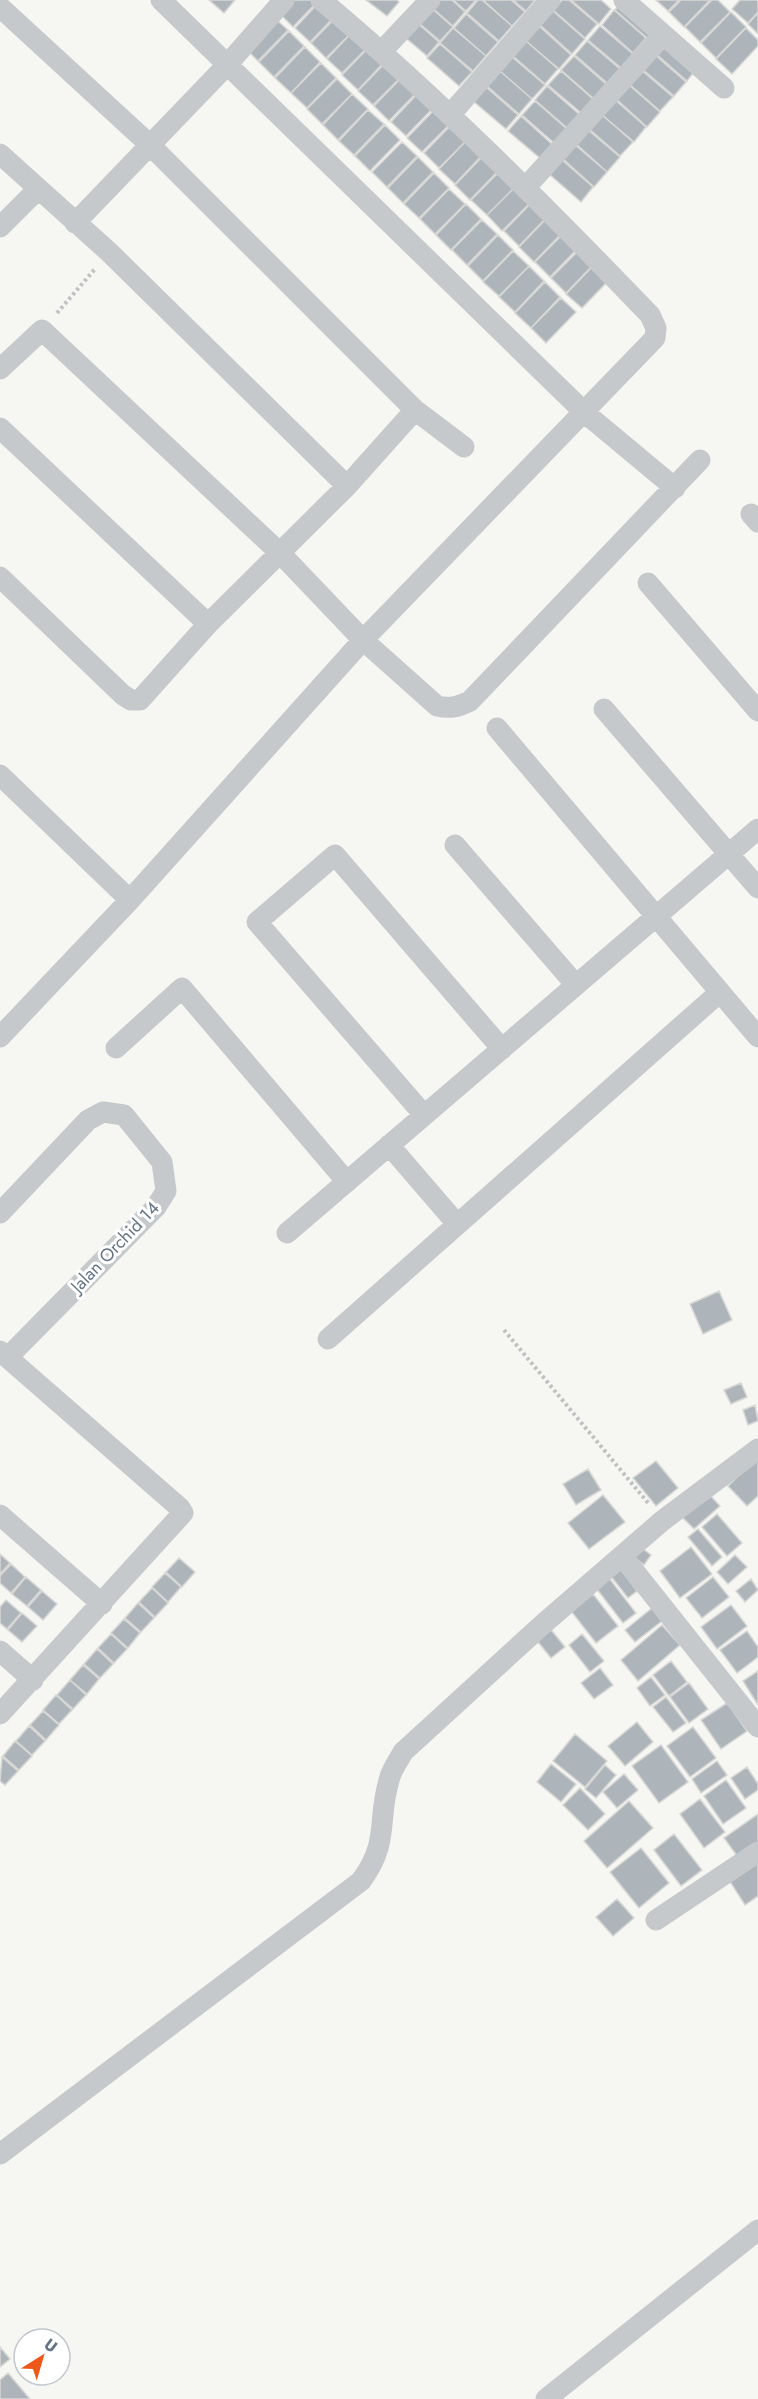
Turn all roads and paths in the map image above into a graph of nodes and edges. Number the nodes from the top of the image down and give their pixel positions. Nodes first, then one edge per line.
1 (161, 0) edge
2 (284, 0) edge
3 (321, 0) edge
4 (430, 0) edge
5 (550, 0) edge
6 (624, 0) edge
7 (0, 7) edge
8 (662, 36) junction
9 (382, 51) junction
10 (227, 65) junction
11 (724, 88) dead end
12 (450, 115) junction
13 (149, 144) junction
14 (0, 154) edge
15 (526, 187) junction
16 (37, 190) junction
17 (75, 223) junction
18 (0, 227) edge
19 (109, 252) junction
20 (42, 330) junction
21 (0, 369) edge
22 (415, 410) junction
23 (585, 413) junction
24 (0, 428) edge
25 (465, 447) dead end
26 (700, 460) dead end
27 (346, 486) junction
28 (675, 488) junction
29 (281, 554) junction
30 (0, 578) edge
31 (648, 583) dead end
32 (208, 624) junction
33 (363, 640) junction
34 (604, 709) dead end
35 (758, 711) edge
36 (497, 728) dead end
37 (0, 775) edge
38 (758, 830) edge
39 (455, 844) dead end
40 (729, 854) junction
41 (758, 888) edge
42 (130, 900) junction
43 (657, 916) junction
44 (576, 985) junction
45 (720, 992) junction
46 (0, 1037) edge
47 (758, 1037) edge
48 (116, 1048) dead end
49 (502, 1049) junction
50 (424, 1115) junction
51 (389, 1145) junction
52 (347, 1182) junction
53 (0, 1214) edge
54 (457, 1224) junction
55 (287, 1233) dead end
56 (504, 1330) dead end
57 (328, 1339) dead end
58 (4, 1354) edge
59 (758, 1449) edge
60 (0, 1515) edge
61 (662, 1521) junction
62 (623, 1557) junction
63 (102, 1604) junction
64 (0, 1651) edge
65 (33, 1680) junction
66 (0, 1714) edge
67 (758, 1727) edge
68 (758, 1851) edge
69 (656, 1920) dead end
70 (0, 2154) edge
71 (758, 2230) edge
72 (546, 2399) edge

1 - 10 street
2 - 10 street
3 - 9 street
4 - 9 street
5 - 12 street
6 - 8 street
7 - 13 street
8 - 11 street
8 - 15 street
9 - 12 street
10 - 13 street
10 - 23 street
12 - 15 street
13 - 17 street
13 - 22 street
14 - 16 street
15 - 23 street
16 - 17 street
16 - 18 street
17 - 19 street
19 - 20 path
19 - 27 street
20 - 21 street
20 - 29 street
22 - 25 street
22 - 27 street
23 - 28 street
23 - 33 street
24 - 32 street
26 - 28 street
27 - 29 street
28 - 33 street
29 - 32 street
29 - 33 street
30 - 32 street
31 - 35 street
33 - 42 street
34 - 40 street
36 - 43 street
37 - 42 street
38 - 40 street
39 - 44 street
40 - 41 street
40 - 43 street
42 - 46 street
43 - 44 street
43 - 45 street
44 - 49 street
45 - 47 street
45 - 54 street
48 - 52 street
49 - 50 street
49 - 50 street
50 - 51 street
51 - 52 street
51 - 54 street
52 - 55 street
53 - 58 street, Jalan Orchid 14
54 - 57 street
56 - 61 path
58 - 63 street, Jalan Orchid 14
59 - 61 street
60 - 63 street
61 - 62 street
62 - 67 street
62 - 70 street
63 - 65 street
64 - 65 street
65 - 66 street
68 - 69 street
71 - 72 street

